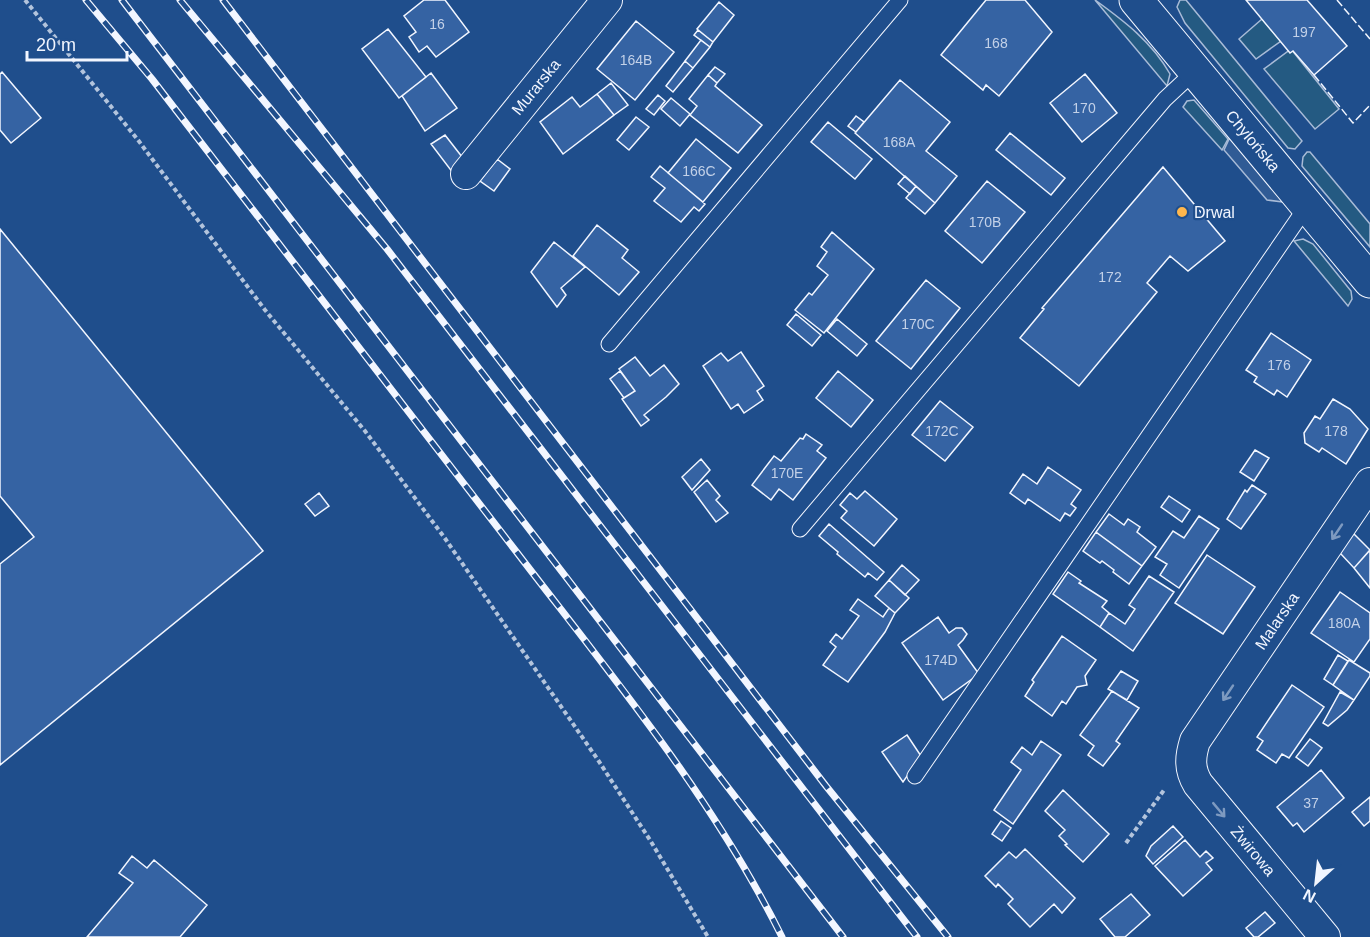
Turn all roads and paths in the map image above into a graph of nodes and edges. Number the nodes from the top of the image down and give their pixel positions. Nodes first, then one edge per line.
1 (25, 0) edge
2 (900, 0) edge
3 (1136, 0) edge
4 (598, 4) edge
5 (1195, 71) junction
6 (466, 174) dead end
7 (1307, 206) junction
8 (1370, 281) edge
9 (609, 344) dead end
10 (1370, 483) edge
11 (800, 529) dead end
12 (1192, 755) junction
13 (915, 776) dead end
14 (1126, 843) dead end
15 (708, 937) edge
16 (1325, 937) edge

1 - 15 path
2 - 9 lane
3 - 5 street, Chylońska
4 - 6 street, Murarska
5 - 7 street, Chylońska
5 - 11 lane
7 - 8 street, Chylońska
7 - 13 lane
10 -> 12 street, Malarska
12 - 14 path
12 -> 16 street, Żwirowa

